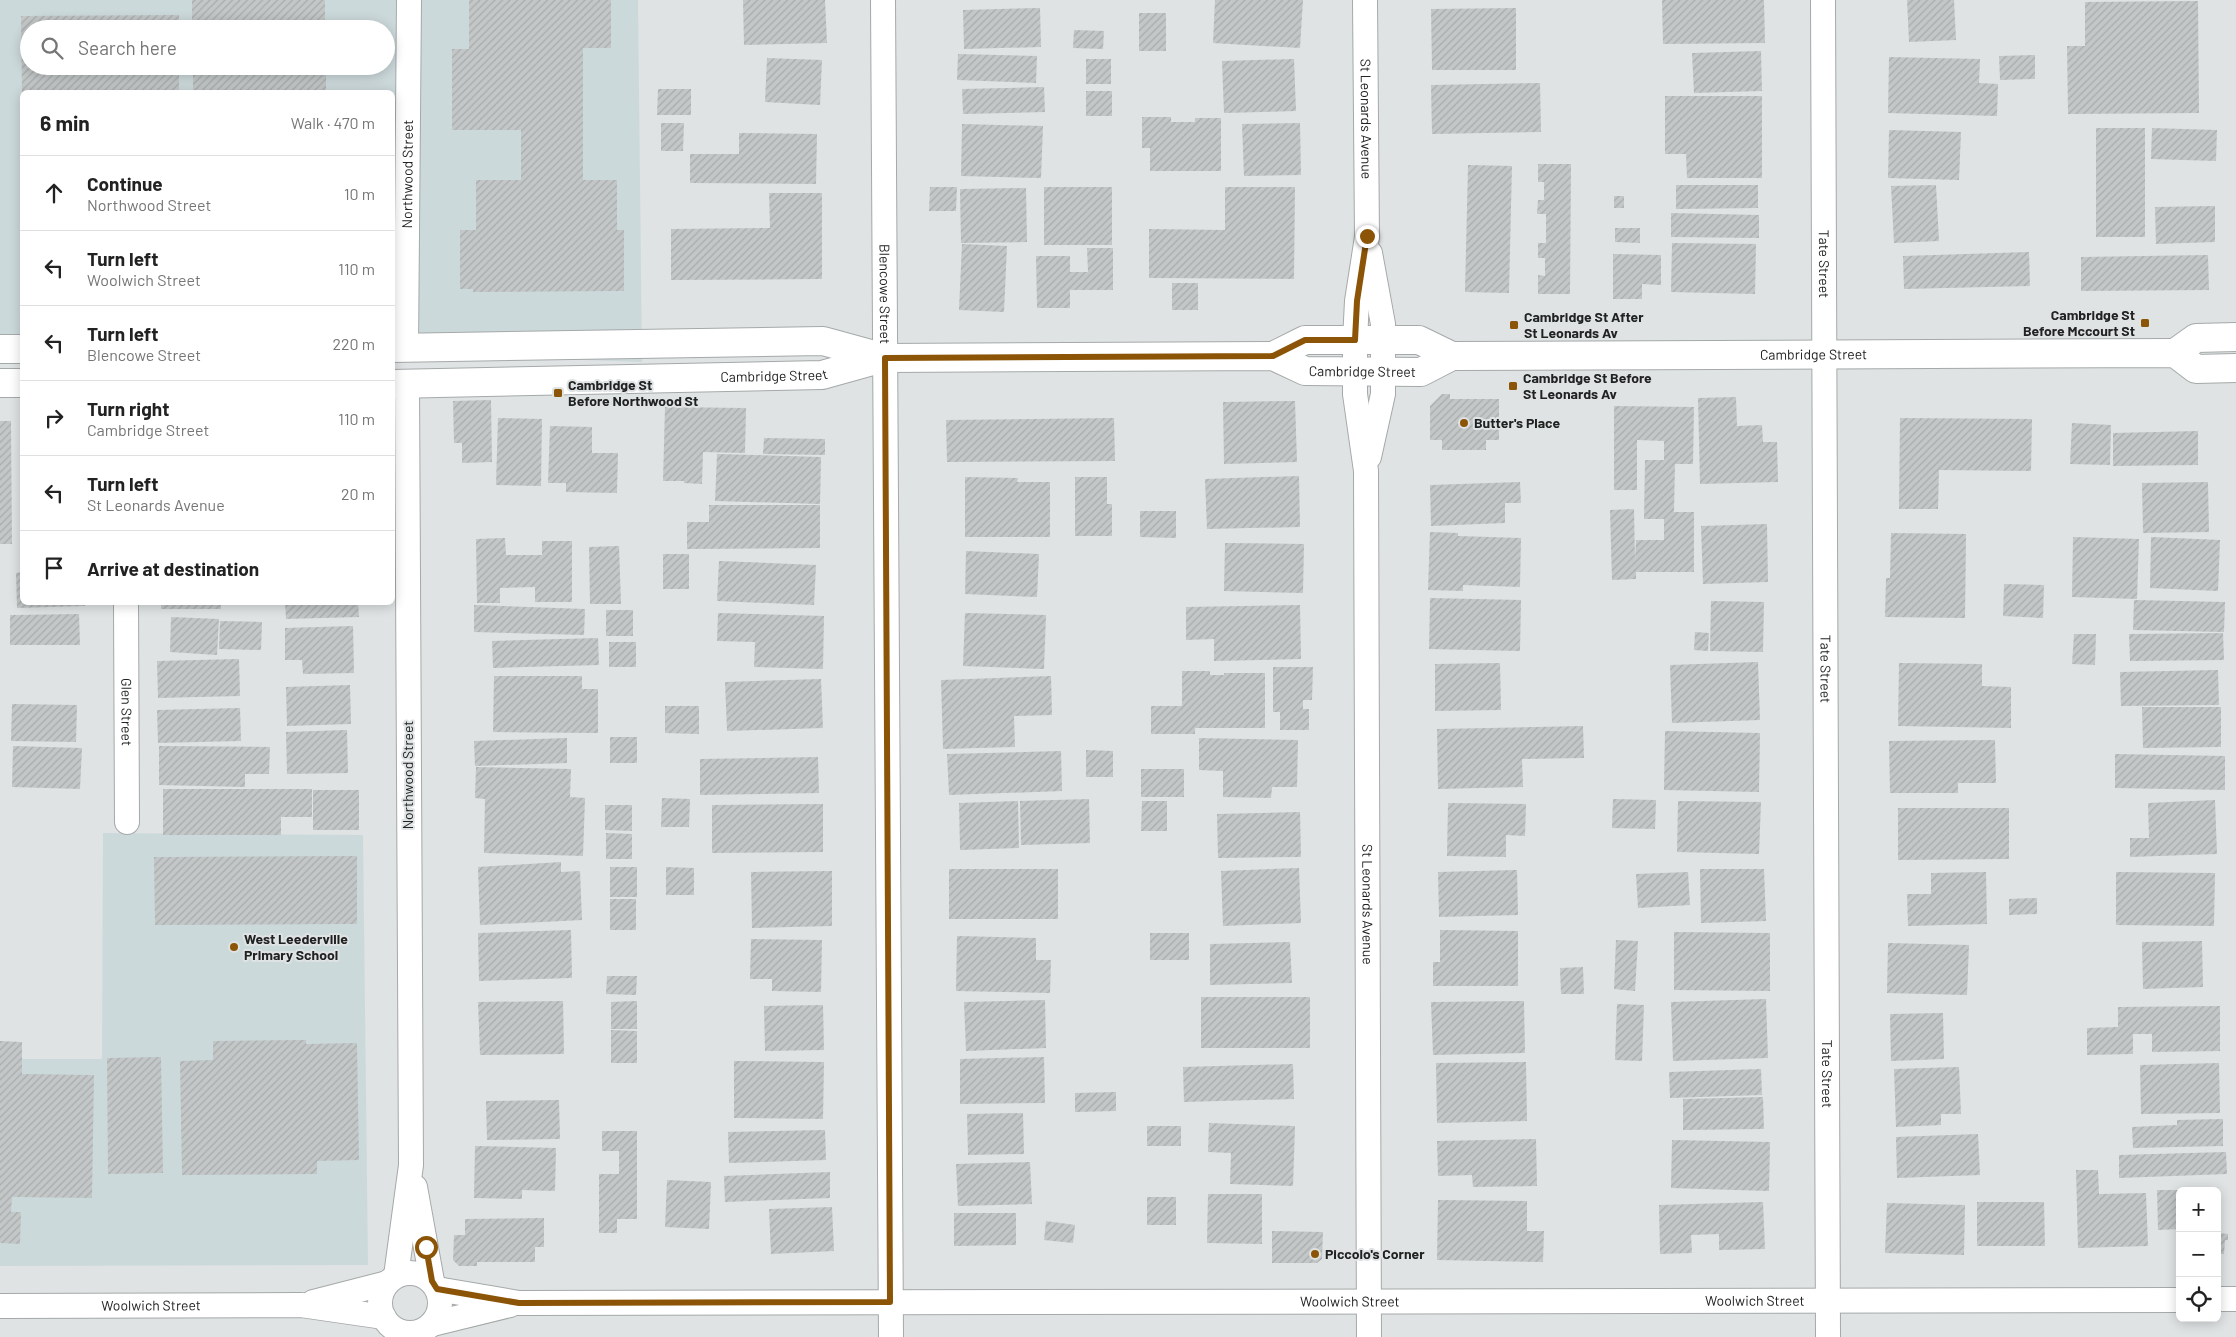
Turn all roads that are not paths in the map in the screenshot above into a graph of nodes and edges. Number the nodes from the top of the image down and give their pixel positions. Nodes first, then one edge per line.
1 (409, 0) edge
2 (883, 0) edge
3 (1365, 0) edge
4 (1823, 0) edge
5 (1367, 236) junction
6 (2236, 337) edge
7 (1355, 340) junction
8 (1383, 340) junction
9 (0, 348) edge
10 (20, 348) edge
11 (2175, 353) junction
12 (1824, 355) junction
13 (1273, 356) junction
14 (1452, 356) junction
15 (885, 358) junction
16 (398, 366) edge
17 (2236, 368) edge
18 (1355, 372) junction
19 (1383, 372) junction
20 (0, 383) edge
21 (20, 383) edge
22 (1366, 471) junction
23 (126, 605) edge
24 (127, 822) dead end
25 (411, 1165) junction
26 (392, 1280) junction
27 (435, 1285) junction
28 (2221, 1299) edge
29 (2236, 1299) edge
30 (1828, 1300) junction
31 (2176, 1300) edge
32 (1368, 1301) junction
33 (890, 1302) junction
34 (519, 1303) junction
35 (301, 1305) junction
36 (0, 1306) edge
37 (389, 1326) edge
38 (428, 1329) edge
39 (890, 1337) edge
40 (1369, 1337) edge
41 (1828, 1337) edge

1 - 16 street, Northwood Street
2 - 15 street, Blencowe Street
3 - 5 street, St Leonards Avenue
4 - 12 street, Tate Street
5 - 7 street, St Leonards Avenue
5 - 8 street, St Leonards Avenue
6 - 11 main road
7 - 8 main road, Cambridge Street
7 - 13 main road, Cambridge Street
7 - 18 street, St Leonards Avenue
8 - 14 main road, Cambridge Street
8 - 19 street, St Leonards Avenue
9 - 10 main road
11 - 12 main road, Cambridge Street
11 - 17 main road
12 - 14 main road, Cambridge Street
12 - 30 street, Tate Street
13 - 15 main road, Cambridge Street
13 - 18 main road, Cambridge Street
14 - 19 main road, Cambridge Street
15 - 16 main road, Cambridge Street
15 - 16 main road, Cambridge Street
15 - 33 street, Blencowe Street
16 - 25 street, Northwood Street
18 - 19 main road, Cambridge Street
18 - 22 street, St Leonards Avenue
19 - 22 street, St Leonards Avenue
20 - 21 main road
22 - 32 street, St Leonards Avenue
23 - 24 street, Glen Street
25 - 26 street, Northwood Street
25 - 27 street, Northwood Street
26 - 27 street
26 - 35 street, Woolwich Street
26 - 37 street
27 - 34 street, Woolwich Street
27 - 38 street
28 - 29 street
30 - 31 street, Woolwich Street
30 - 32 street, Woolwich Street
30 - 41 street, Tate Street
32 - 33 street, Woolwich Street
32 - 40 street, St Leonards Avenue
33 - 34 street, Woolwich Street
33 - 39 street, Blencowe Street
34 - 38 street, Woolwich Street
35 - 36 street, Woolwich Street
35 - 37 street, Woolwich Street
37 - 38 street

